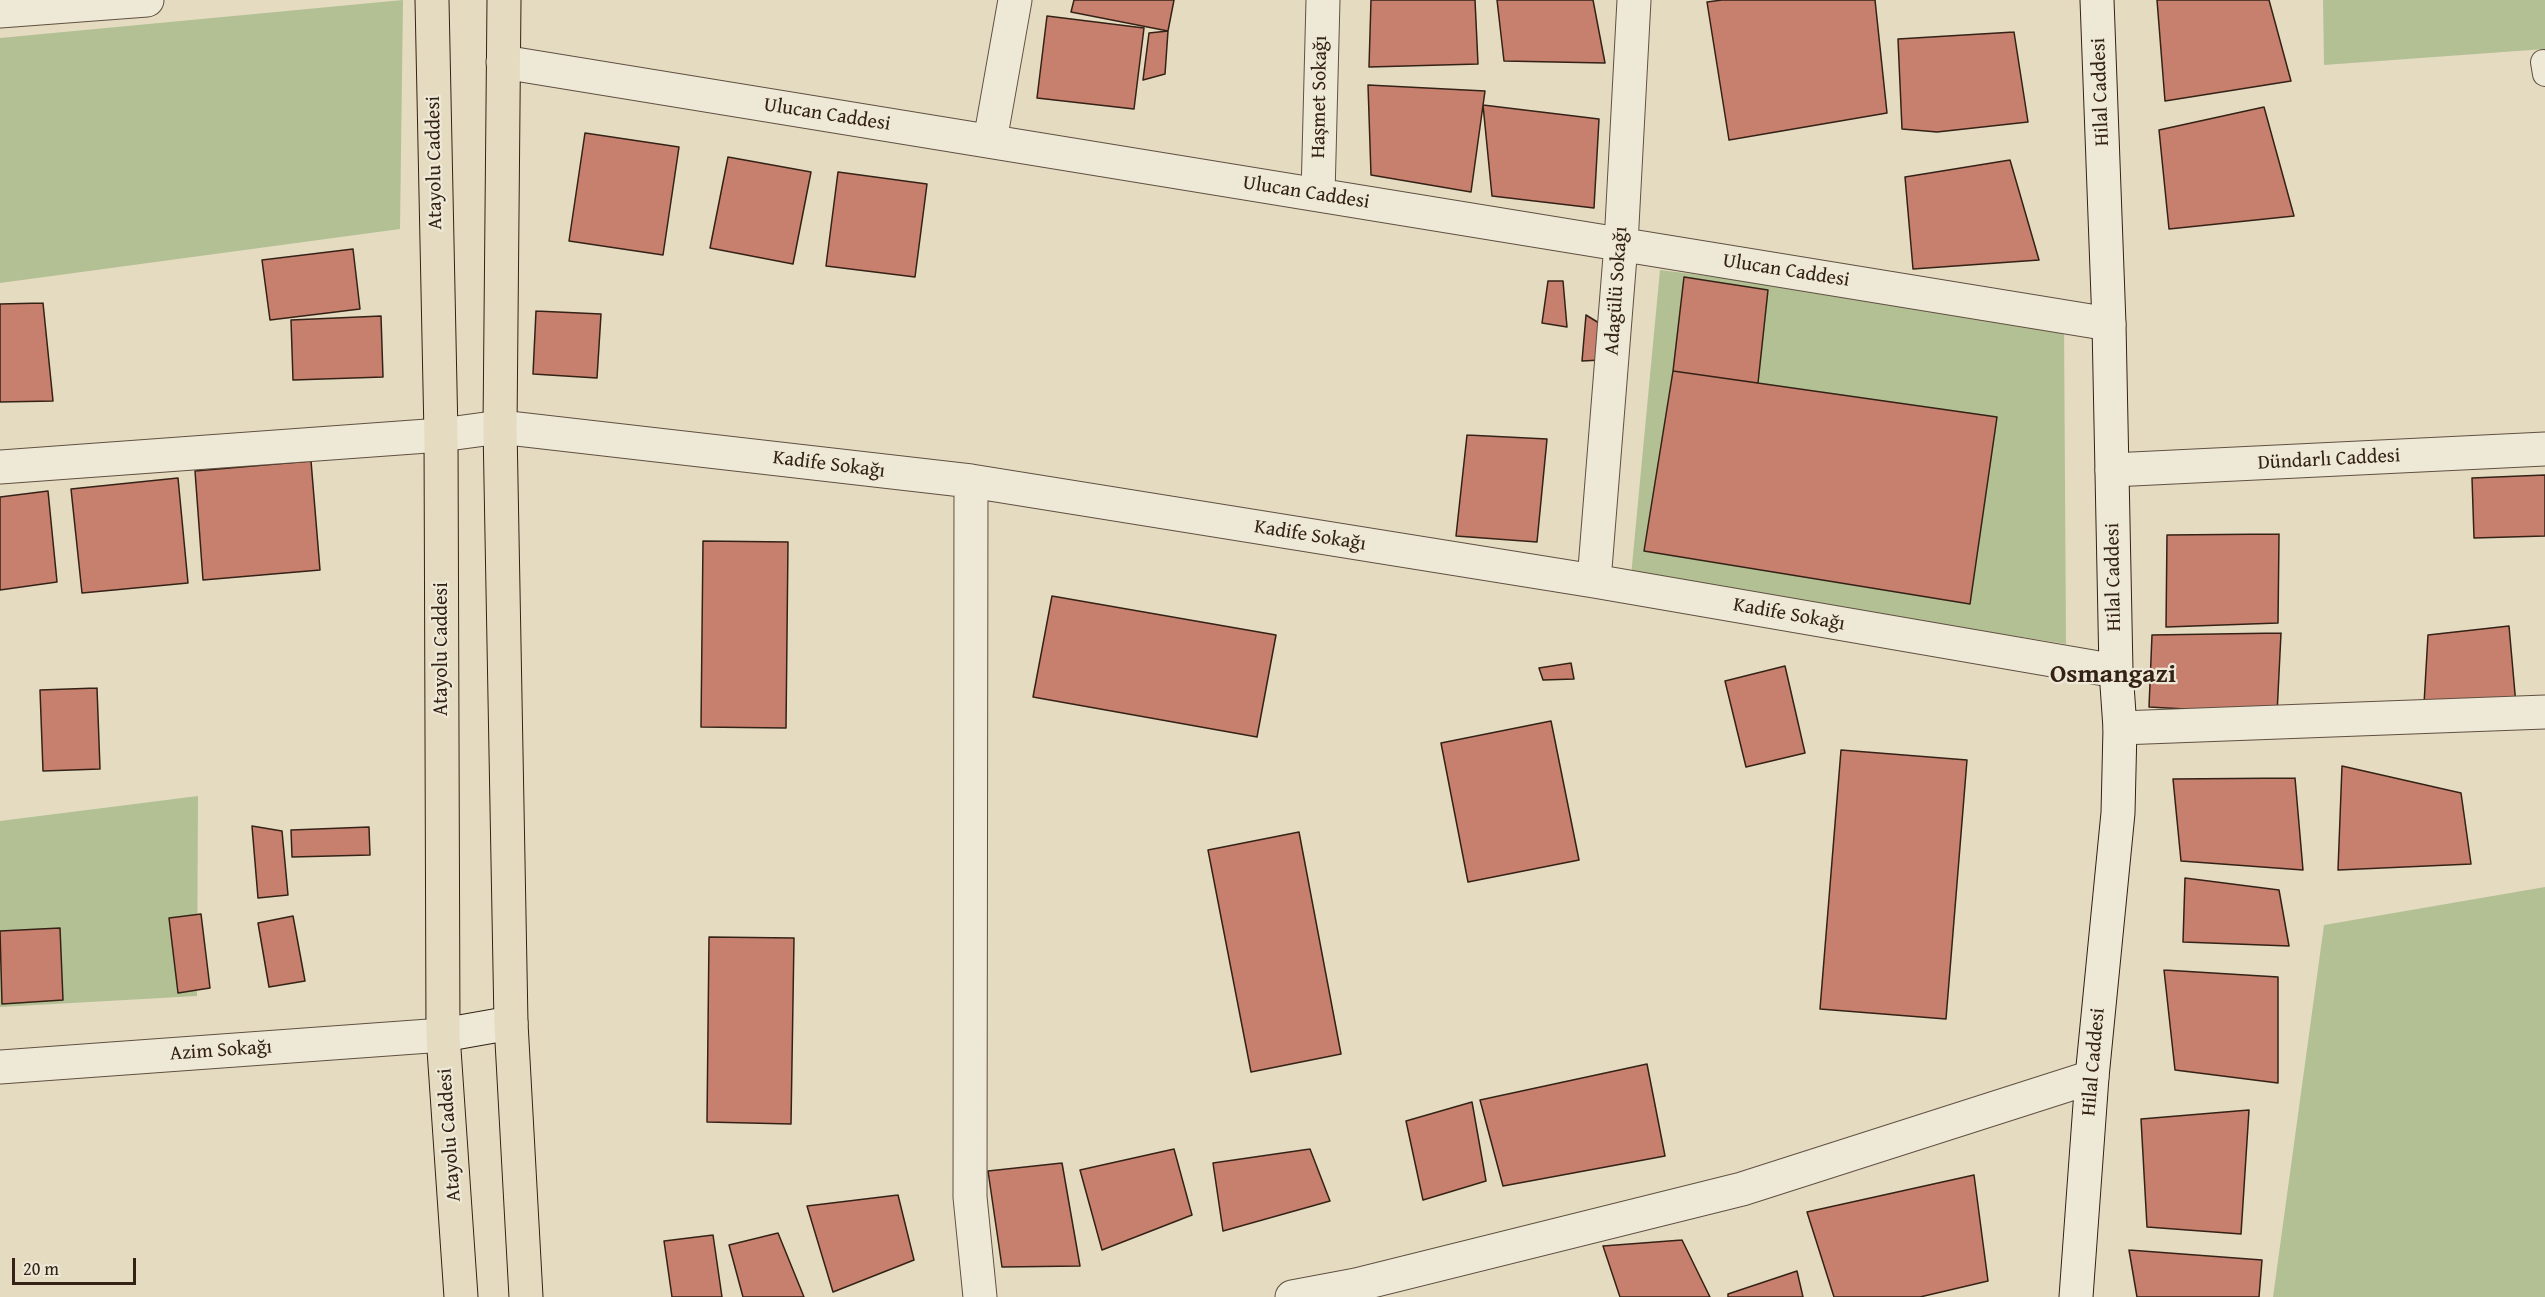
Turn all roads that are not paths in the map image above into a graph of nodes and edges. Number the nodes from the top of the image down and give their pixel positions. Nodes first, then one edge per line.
1 (147, 0) edge
2 (432, 0) edge
3 (504, 0) edge
4 (1015, 0) edge
5 (1323, 0) edge
6 (1634, 0) edge
7 (2097, 0) edge
8 (0, 11) edge
9 (503, 62) junction
10 (990, 141) junction
11 (1318, 195) junction
12 (1621, 244) junction
13 (2109, 324) junction
14 (500, 427) junction
15 (441, 435) junction
16 (2545, 449) edge
17 (0, 467) edge
18 (2112, 470) junction
19 (971, 481) junction
20 (1594, 581) junction
21 (2116, 670) junction
22 (2545, 712) edge
23 (2120, 728) junction
24 (511, 1023) junction
25 (443, 1035) junction
26 (0, 1067) edge
27 (2092, 1077) junction
28 (461, 1297) edge
29 (526, 1297) edge
30 (980, 1297) edge
31 (1292, 1297) edge
32 (2076, 1297) edge

1 - 8 street
2 - 15 main road, Atayolu Caddesi
3 - 9 main road
4 - 10 street
5 - 11 street, Haşmet Sokağı
6 - 12 street, Adagülü Sokağı
7 - 13 street, Hilal Caddesi
9 - 10 street, Ulucan Caddesi
9 - 14 main road
10 - 11 street, Ulucan Caddesi
11 - 12 street, Ulucan Caddesi
12 - 13 street, Ulucan Caddesi
12 - 20 street, Adagülü Sokağı
13 - 18 street, Hilal Caddesi
14 - 15 street, Kadife Sokağı
14 - 19 street, Kadife Sokağı
14 - 24 main road
15 - 17 street, Kadife Sokağı
15 - 25 main road, Atayolu Caddesi
16 - 18 street, Dündarlı Caddesi
18 - 21 street, Hilal Caddesi
19 - 20 street, Kadife Sokağı
19 - 30 street
20 - 21 street, Kadife Sokağı
21 - 23 street, Hilal Caddesi
22 - 23 street
23 - 27 street, Hilal Caddesi
24 - 25 street, Azim Sokağı
24 - 29 main road
25 - 26 street, Azim Sokağı
25 - 28 main road, Atayolu Caddesi
27 - 31 street
27 - 32 street, Hilal Caddesi

